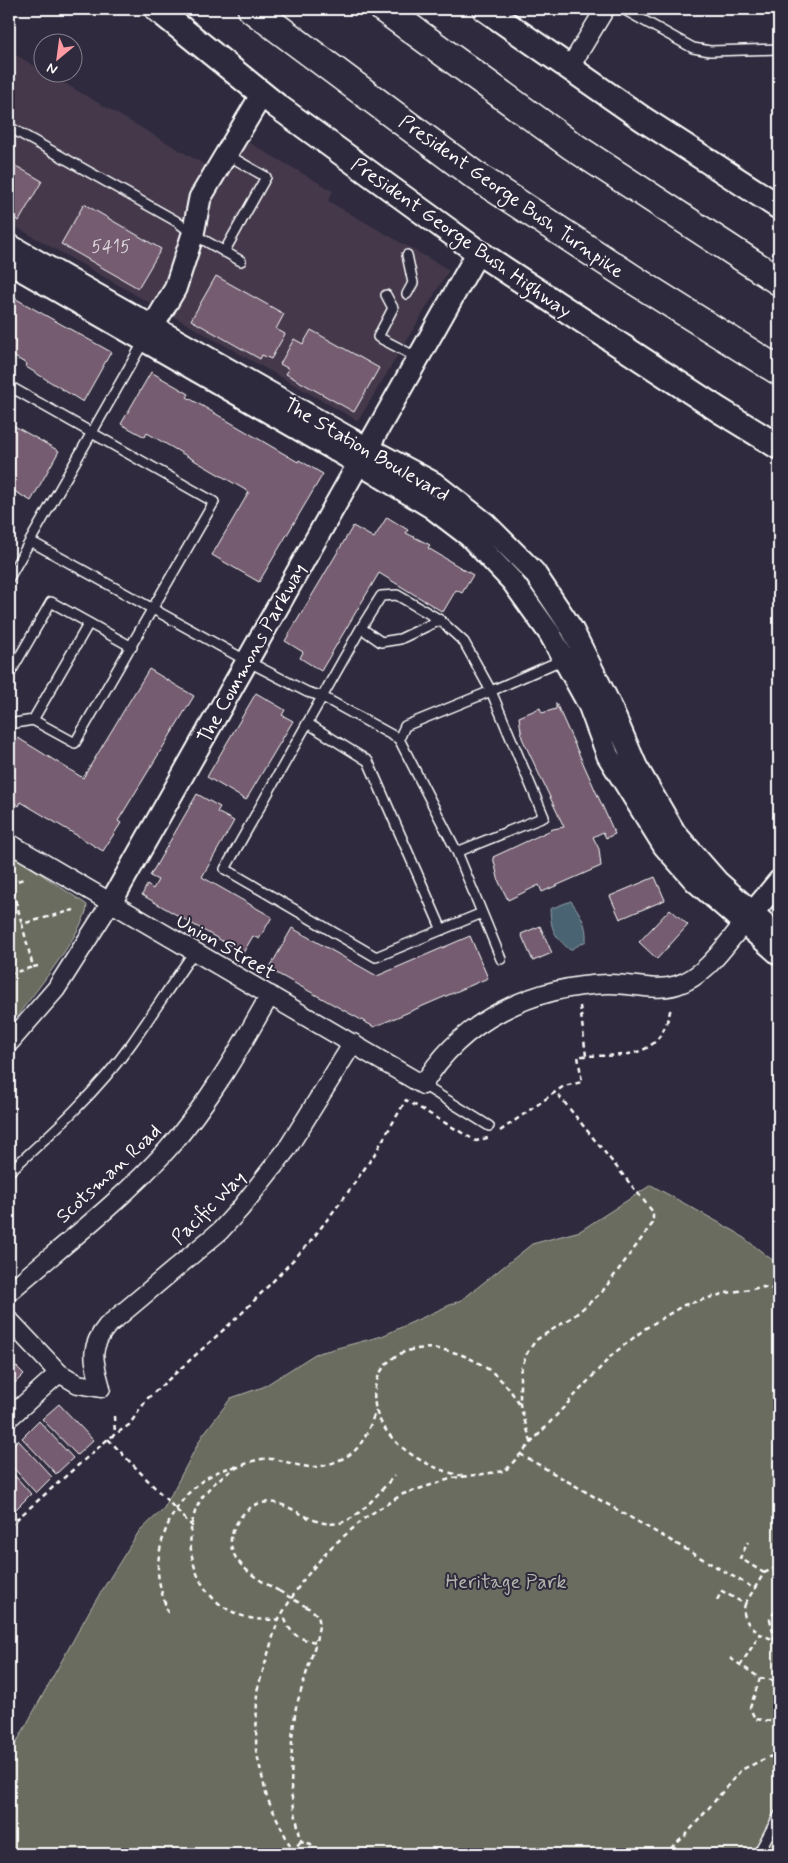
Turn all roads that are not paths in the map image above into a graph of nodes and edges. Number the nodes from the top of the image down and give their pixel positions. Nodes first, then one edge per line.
1 (157, 9) edge
2 (252, 9) edge
3 (384, 9) edge
4 (485, 9) edge
5 (605, 9) edge
6 (623, 9) edge
7 (779, 49) edge
8 (570, 67) junction
9 (262, 94) junction
10 (9, 127) edge
11 (226, 154) junction
12 (779, 207) edge
13 (192, 234) junction
14 (9, 246) edge
15 (224, 252) junction
16 (478, 252) junction
17 (407, 256) dead end
18 (241, 261) dead end
19 (9, 263) edge
20 (779, 281) edge
21 (407, 294) dead end
22 (386, 295) dead end
23 (148, 333) junction
24 (418, 358) junction
25 (779, 371) edge
26 (9, 386) edge
27 (92, 433) junction
28 (779, 447) edge
29 (362, 455) junction
30 (30, 541) junction
31 (9, 578) edge
32 (154, 609) junction
33 (440, 620) junction
34 (89, 623) junction
35 (361, 628) junction
36 (132, 646) junction
37 (573, 654) junction
38 (247, 661) junction
39 (9, 675) edge
40 (491, 692) junction
41 (322, 696) junction
42 (33, 720) junction
43 (308, 723) junction
44 (9, 724) edge
45 (399, 739) junction
46 (9, 843) edge
47 (457, 852) junction
48 (779, 881) edge
49 (110, 904) junction
50 (482, 913) junction
51 (748, 918) junction
52 (442, 930) junction
53 (779, 936) edge
54 (194, 952) junction
55 (779, 954) edge
56 (501, 959) dead end
57 (270, 996) junction
58 (9, 1043) edge
59 (353, 1043) junction
60 (423, 1085) junction
61 (489, 1126) dead end
62 (9, 1172) edge
63 (9, 1292) edge
64 (9, 1320) edge
65 (59, 1373) junction
66 (9, 1418) edge
67 (779, 1815) edge
68 (758, 1854) edge

1 - 9 main road, President George Bush Highway
2 - 25 highway, President George Bush Turnpike
3 - 20 highway
4 - 8 main road
5 - 8 street
6 - 7 lane
8 - 12 main road
9 - 11 street
9 - 16 main road, President George Bush Highway
10 - 13 lane
11 - 13 street
11 - 15 lane
13 - 15 lane
13 - 23 street
14 - 23 street, The Station Boulevard
15 - 18 lane
16 - 24 street, The Commons Parkway
16 - 28 main road, President George Bush Highway
17 - 21 lane
19 - 23 street, The Station Boulevard
22 - 24 lane
23 - 27 lane
23 - 29 street, The Station Boulevard
24 - 29 street, The Commons Parkway
26 - 27 lane
27 - 30 lane
27 - 32 lane
29 - 37 street, The Station Boulevard
29 - 38 street, The Commons Parkway
30 - 31 lane
30 - 32 lane
32 - 36 lane
32 - 38 lane
33 - 35 lane
33 - 35 lane
33 - 40 lane
34 - 36 lane
34 - 39 lane
34 - 42 lane
35 - 41 lane
36 - 42 lane
37 - 40 lane
37 - 51 street, The Station Boulevard
38 - 41 lane
38 - 49 street, The Commons Parkway
40 - 45 lane
40 - 47 lane
41 - 43 lane
41 - 45 lane
42 - 44 lane
43 - 52 lane
43 - 52 lane
45 - 47 lane
46 - 49 street, Union Street
47 - 50 lane
48 - 51 street
49 - 54 street, Union Street
49 - 58 street, The Commons Parkway
50 - 52 lane
50 - 56 lane
51 - 53 street, The Station Boulevard
51 - 55 street, The Station Boulevard
51 - 60 street
54 - 57 street, Union Street
54 - 62 lane
57 - 59 street, Union Street
57 - 63 street, Scotsman Road
59 - 60 street, Union Street
59 - 65 street, Pacific Way
60 - 61 lane
64 - 65 street
65 - 66 street
67 - 68 lane

